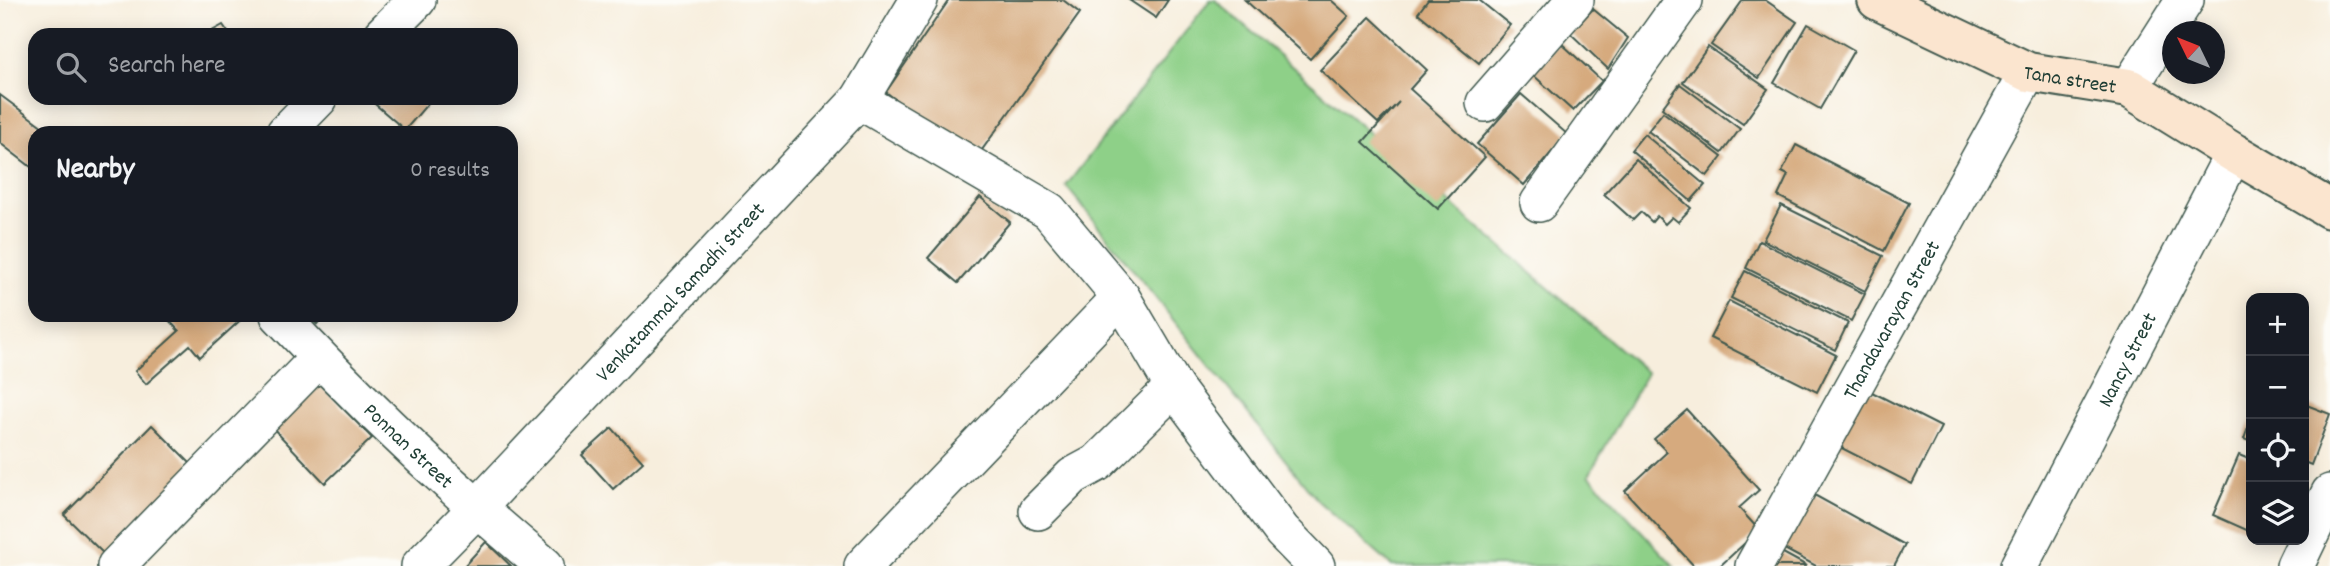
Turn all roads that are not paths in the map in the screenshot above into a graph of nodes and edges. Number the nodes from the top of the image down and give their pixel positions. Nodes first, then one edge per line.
1 (417, 0) edge
2 (919, 0) edge
3 (1575, 0) edge
4 (1684, 0) edge
5 (1877, 0) edge
6 (2185, 0) edge
7 (1942, 13) edge
8 (389, 28) edge
9 (2028, 72) junction
10 (2129, 88) junction
11 (859, 100) junction
12 (1485, 103) dead end
13 (313, 105) edge
14 (292, 126) edge
15 (2234, 153) junction
16 (1539, 203) dead end
17 (2330, 209) edge
18 (1121, 297) junction
19 (286, 322) edge
20 (319, 358) junction
21 (1174, 387) junction
22 (2330, 493) edge
23 (476, 509) junction
24 (1038, 511) dead end
25 (1306, 563) edge
26 (116, 566) edge
27 (420, 566) edge
28 (545, 566) edge
29 (863, 566) edge
30 (1754, 566) edge
31 (2019, 566) edge
32 (2295, 566) edge

1 - 8 street
2 - 11 street, Venkatammal Samadhi Street
3 - 12 street
4 - 16 street
5 - 7 street, Tana street
6 - 10 street
7 - 9 street, Tana street
9 - 10 street, Tana street
9 - 30 street, Thandavarayan Street
10 - 15 street, Tana street
11 - 18 street
11 - 23 street, Venkatammal Samadhi Street
13 - 14 street
15 - 17 street, Tana street
15 - 31 street, Nancy Street
18 - 21 street
18 - 29 street
19 - 20 street, Ponnan Street
20 - 23 street, Ponnan Street
20 - 26 street
21 - 24 street
21 - 25 street
22 - 32 street
23 - 27 street, Venkatammal Samadhi Street
23 - 28 street, Ponnan Street

